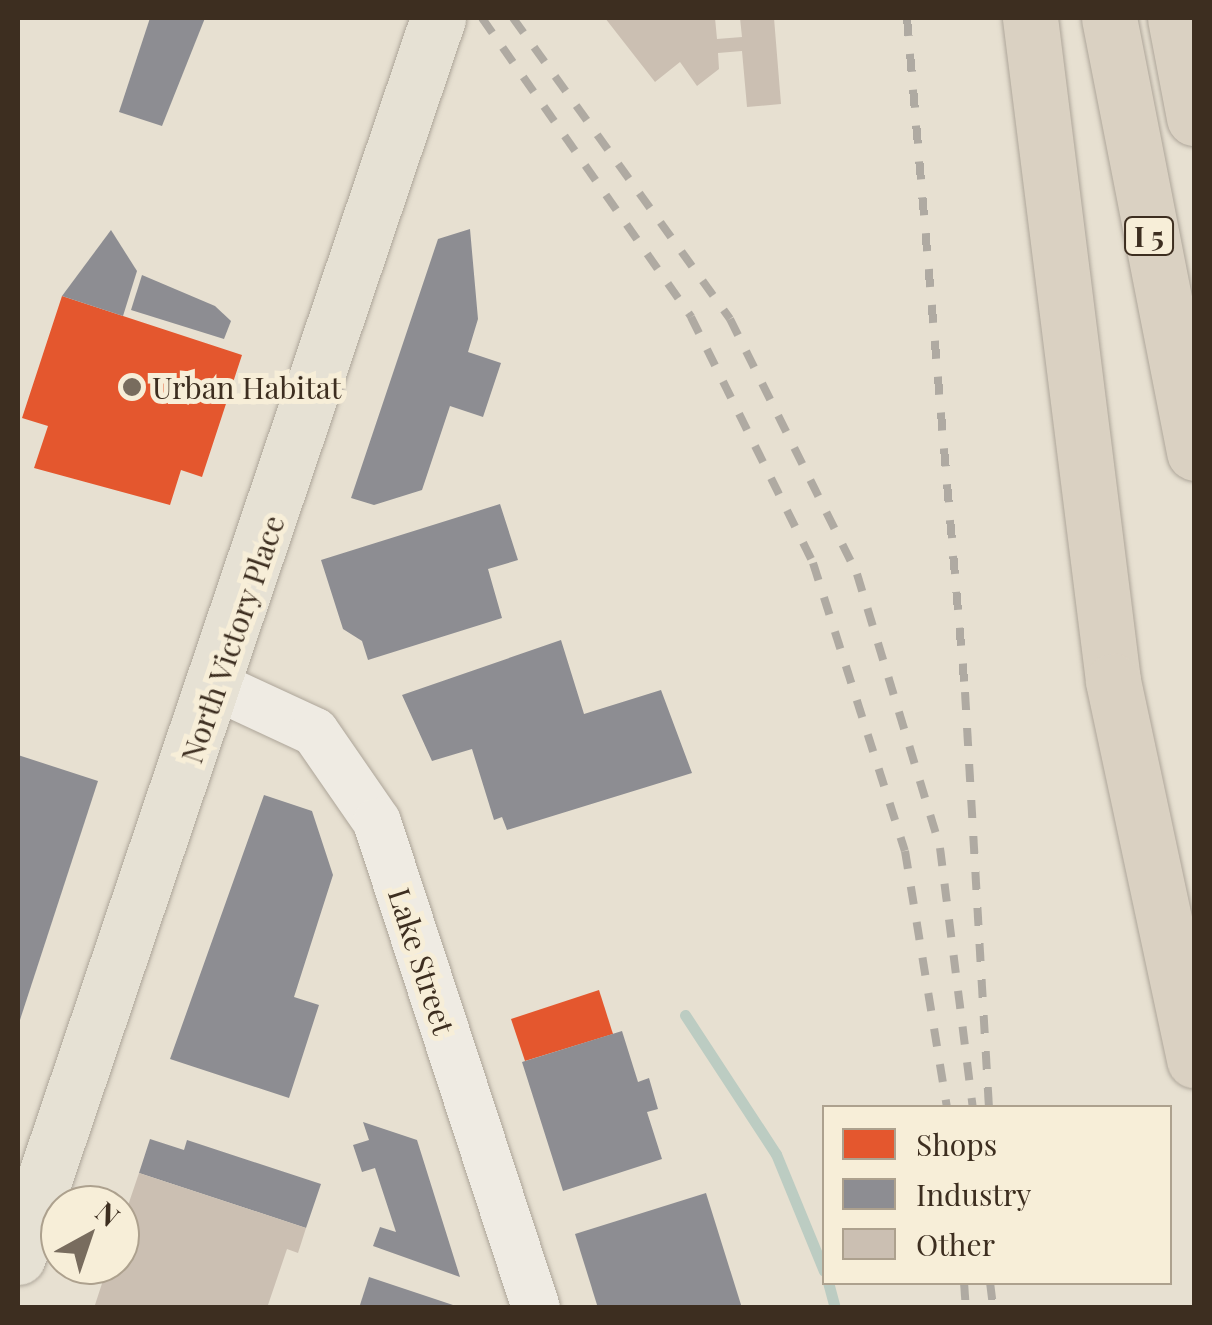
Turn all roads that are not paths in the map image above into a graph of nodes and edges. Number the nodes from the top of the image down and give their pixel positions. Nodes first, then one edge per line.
1 (438, 18) edge
2 (1030, 18) edge
3 (1109, 18) edge
4 (1175, 18) edge
5 (1194, 118) edge
6 (1194, 453) edge
7 (216, 686) junction
8 (1194, 1060) edge
9 (18, 1257) edge
10 (536, 1308) edge

1 - 7 main road, North Victory Place
2 - 8 highway
3 - 6 highway, I 5
4 - 5 highway
7 - 9 main road, North Victory Place
7 - 10 street, Lake Street

